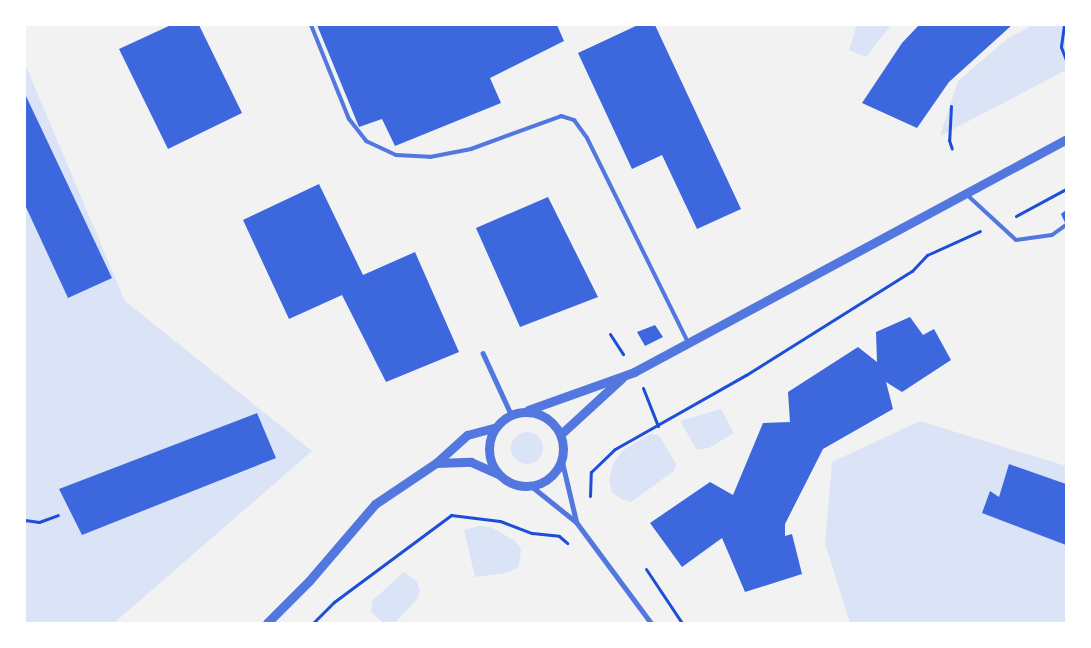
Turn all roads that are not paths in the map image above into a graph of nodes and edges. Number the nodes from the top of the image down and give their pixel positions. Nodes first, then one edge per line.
1 (311, 25) edge
2 (1066, 140) edge
3 (965, 193) junction
4 (1066, 225) edge
5 (688, 342) junction
6 (483, 353) dead end
7 (626, 375) junction
8 (528, 410) junction
9 (511, 414) junction
10 (494, 428) junction
11 (561, 434) junction
12 (562, 462) junction
13 (436, 463) junction
14 (498, 474) junction
15 (531, 486) junction
16 (576, 522) junction
17 (267, 623) edge
18 (651, 623) edge

1 - 5 lane
2 - 3 street
3 - 4 lane
3 - 5 street
5 - 7 street
6 - 9 street
7 - 8 street
7 - 11 street
8 - 9 street
8 - 11 street
9 - 10 street
10 - 13 street
10 - 14 street
11 - 12 street
12 - 15 street
12 - 16 street
13 - 14 street
13 - 17 street
14 - 15 street
15 - 16 street
16 - 18 street

